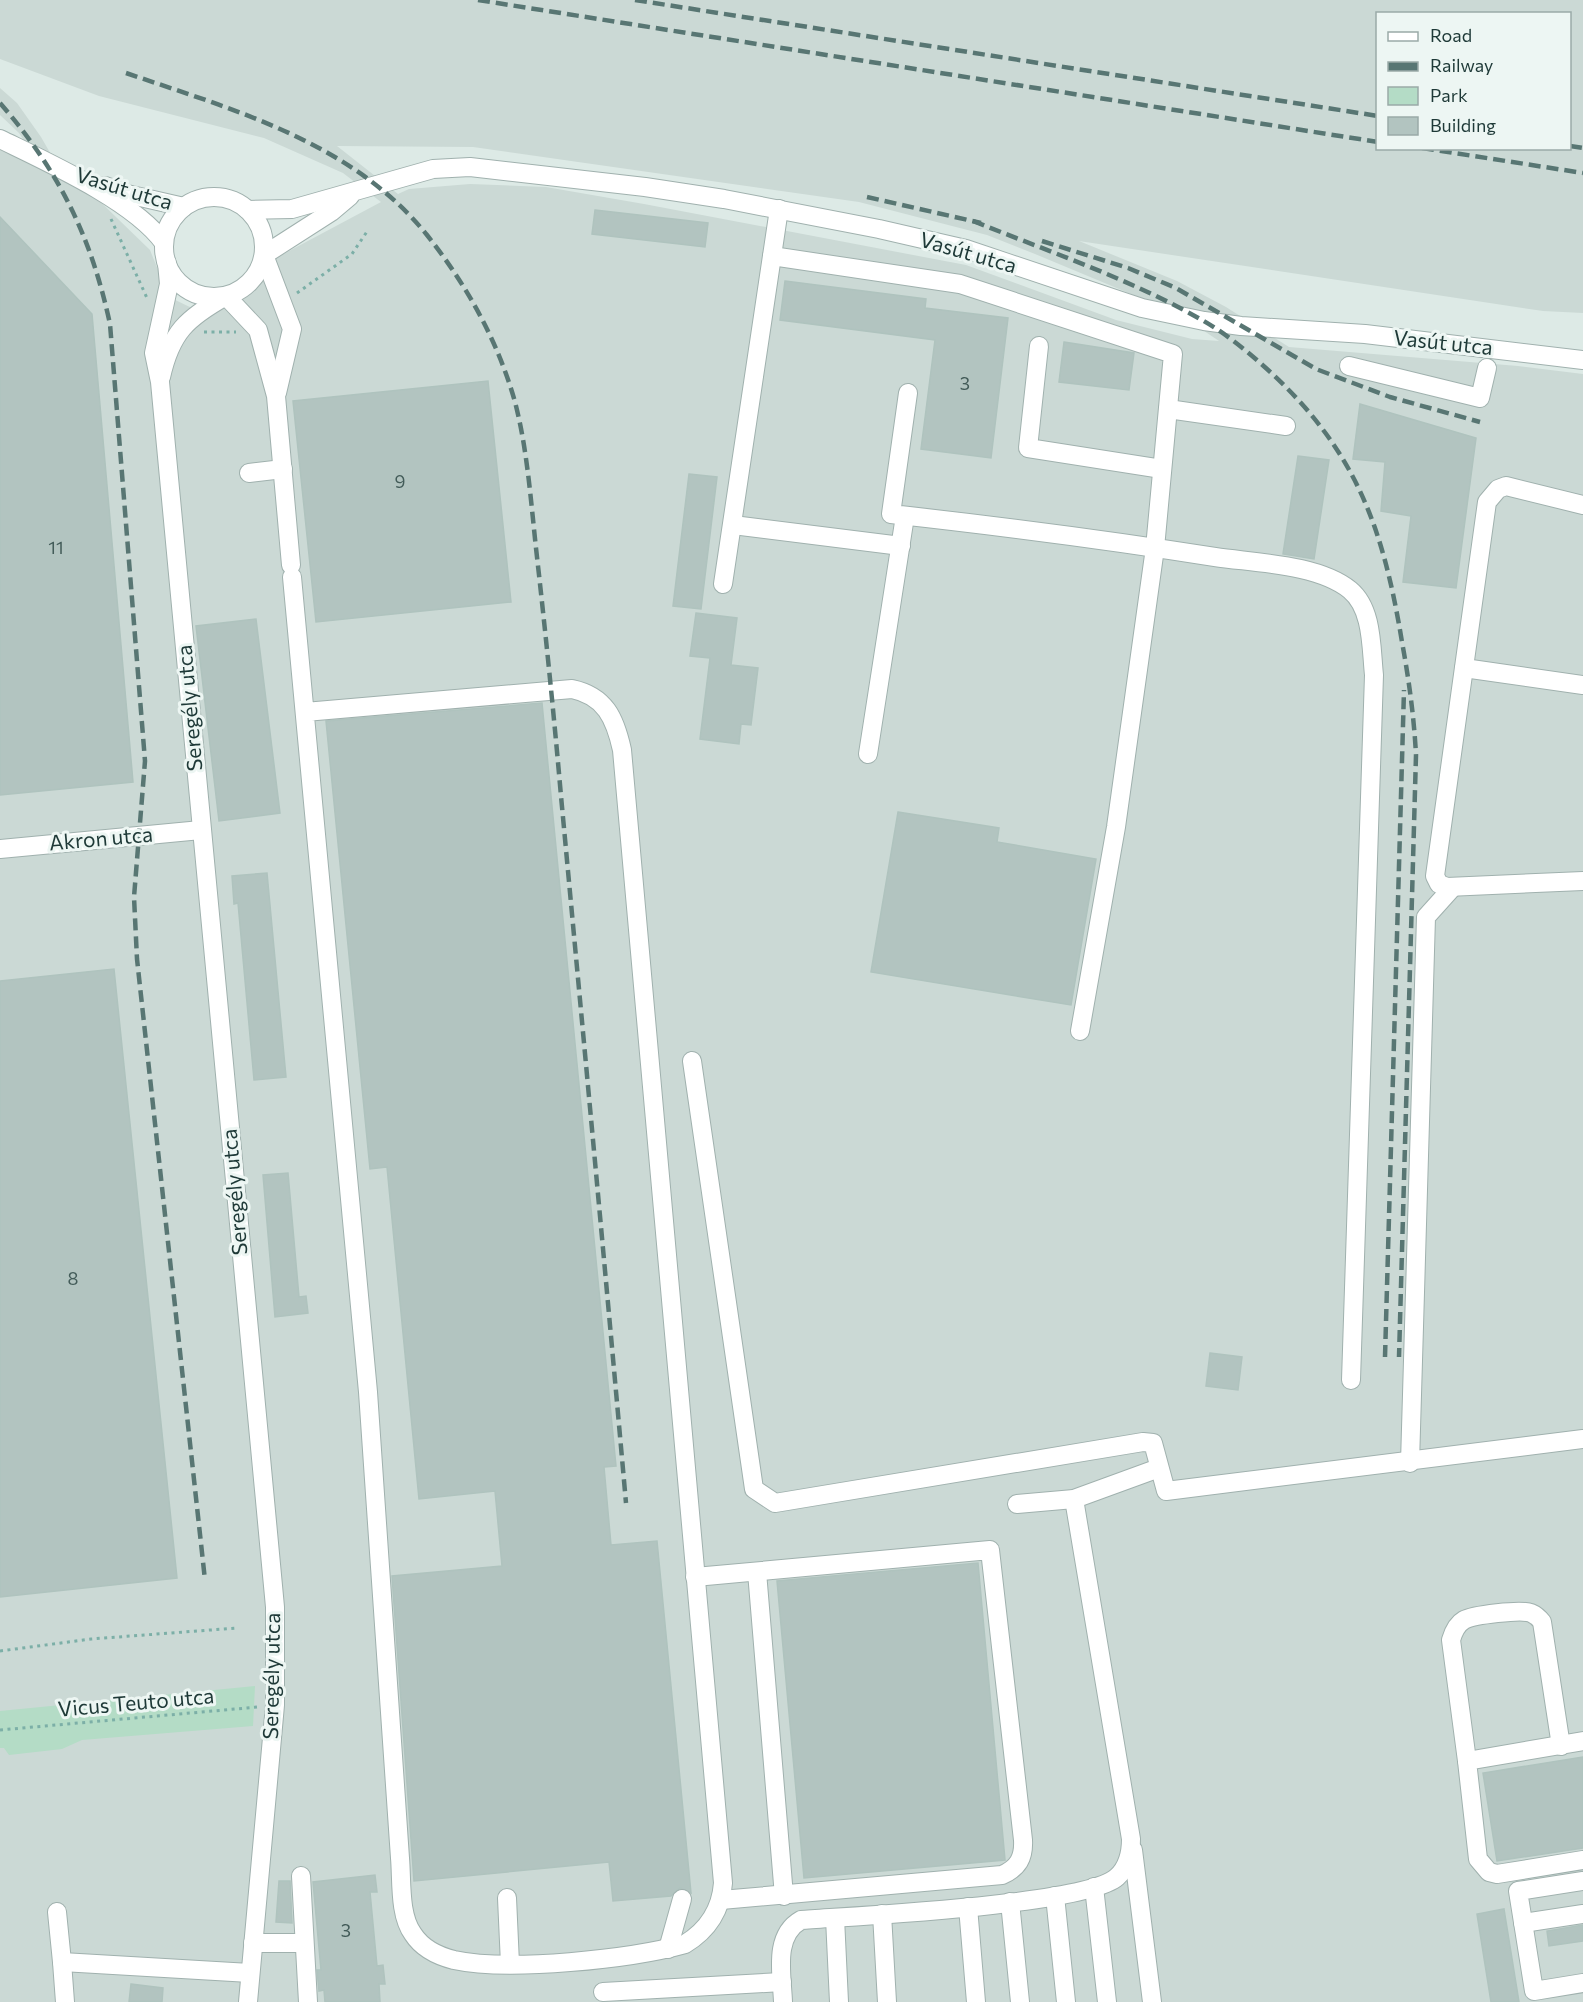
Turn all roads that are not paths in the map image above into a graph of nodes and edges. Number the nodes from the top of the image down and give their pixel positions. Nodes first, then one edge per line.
1 (0, 139) edge
2 (64, 170) junction
3 (354, 193) junction
4 (184, 207) junction
5 (779, 209) junction
6 (248, 210) junction
7 (164, 243) junction
8 (264, 255) junction
9 (772, 256) junction
10 (167, 263) junction
11 (226, 296) junction
12 (1039, 346) dead end
13 (1583, 360) edge
14 (1349, 366) dead end
15 (1487, 368) dead end
16 (160, 382) junction
17 (908, 393) dead end
18 (276, 396) junction
19 (1168, 409) junction
20 (1286, 426) dead end
21 (283, 469) junction
22 (1162, 469) junction
23 (249, 473) dead end
24 (1583, 505) edge
25 (905, 516) junction
26 (733, 525) junction
27 (901, 546) junction
28 (1155, 548) junction
29 (723, 584) dead end
30 (1464, 668) junction
31 (1583, 685) edge
32 (305, 712) junction
33 (868, 754) dead end
34 (201, 830) junction
35 (0, 849) edge
36 (1583, 881) edge
37 (1453, 887) junction
38 (1080, 1031) dead end
39 (692, 1061) dead end
40 (1351, 1380) dead end
41 (1583, 1439) edge
42 (1410, 1463) junction
43 (1159, 1468) junction
44 (1074, 1499) junction
45 (1017, 1504) dead end
46 (758, 1572) junction
47 (695, 1577) junction
48 (1583, 1741) edge
49 (1561, 1746) junction
50 (1467, 1761) junction
51 (1131, 1839) junction
52 (1583, 1860) edge
53 (301, 1876) dead end
54 (1583, 1881) edge
55 (1094, 1887) junction
56 (784, 1896) junction
57 (1055, 1896) junction
58 (507, 1898) dead end
59 (682, 1899) dead end
60 (722, 1900) junction
61 (1010, 1902) junction
62 (968, 1907) junction
63 (57, 1912) dead end
64 (882, 1914) junction
65 (1583, 1914) edge
66 (835, 1918) junction
67 (1523, 1923) junction
68 (253, 1942) junction
69 (303, 1943) junction
70 (668, 1949) junction
71 (62, 1962) junction
72 (510, 1964) junction
73 (250, 1973) junction
74 (782, 1982) junction
75 (1583, 1983) edge
76 (603, 1992) dead end
77 (687, 1995) edge
78 (641, 1996) edge
79 (65, 2002) edge
80 (248, 2002) edge
81 (308, 2002) edge
82 (783, 2002) edge
83 (839, 2002) edge
84 (886, 2002) edge
85 (976, 2002) edge
86 (1020, 2002) edge
87 (1066, 2002) edge
88 (1107, 2002) edge
89 (1152, 2002) edge

1 - 2 street, Vasút utca
2 - 4 street, Vasút utca
2 - 7 street, Vasút utca
3 - 5 street, Vasút utca
3 - 6 street, Vasút utca
3 - 8 street, Vasút utca
4 - 6 street, Vasút utca
4 - 7 street, Vasút utca
5 - 9 street
5 - 13 street, Vasút utca
6 - 8 street
7 - 10 street, Vasút utca
8 - 11 street, Vasút utca
8 - 18 street
9 - 19 street
9 - 26 street
10 - 11 street, Vasút utca
10 - 16 street, Seregély utca
11 - 16 street, Seregély utca
11 - 18 street
12 - 22 street
14 - 15 street
16 - 34 street, Seregély utca
17 - 25 street
18 - 21 street
19 - 20 street
19 - 22 street
21 - 23 street
21 - 32 street
22 - 28 street
24 - 30 street
25 - 27 street
25 - 28 street
26 - 27 street
26 - 29 street
27 - 33 street
28 - 38 street
28 - 40 street
30 - 31 street
30 - 37 street
32 - 47 street
32 - 72 street
34 - 35 street, Akron utca
34 - 68 street, Seregély utca
36 - 37 street
37 - 42 street
39 - 43 street
41 - 42 street
42 - 43 street
43 - 44 street
44 - 45 street
44 - 51 street
46 - 47 street
46 - 56 street
46 - 56 street
47 - 60 street
48 - 49 street
49 - 50 street
49 - 50 street
50 - 52 street
51 - 55 street
51 - 89 street
53 - 69 street
54 - 67 street
55 - 57 street
55 - 88 street
56 - 60 street
57 - 61 street
57 - 87 street
58 - 72 street
59 - 70 street
60 - 70 street
61 - 62 street
61 - 86 street
62 - 64 street
62 - 85 street
63 - 71 street
64 - 66 street
64 - 84 street
65 - 67 street
66 - 74 street
66 - 83 street
67 - 75 street
68 - 69 street
68 - 73 street, Seregély utca
69 - 81 street
70 - 72 street
71 - 73 street
71 - 79 street
73 - 80 street, Seregély utca
74 - 77 street
74 - 82 street
76 - 78 street
77 - 78 street

